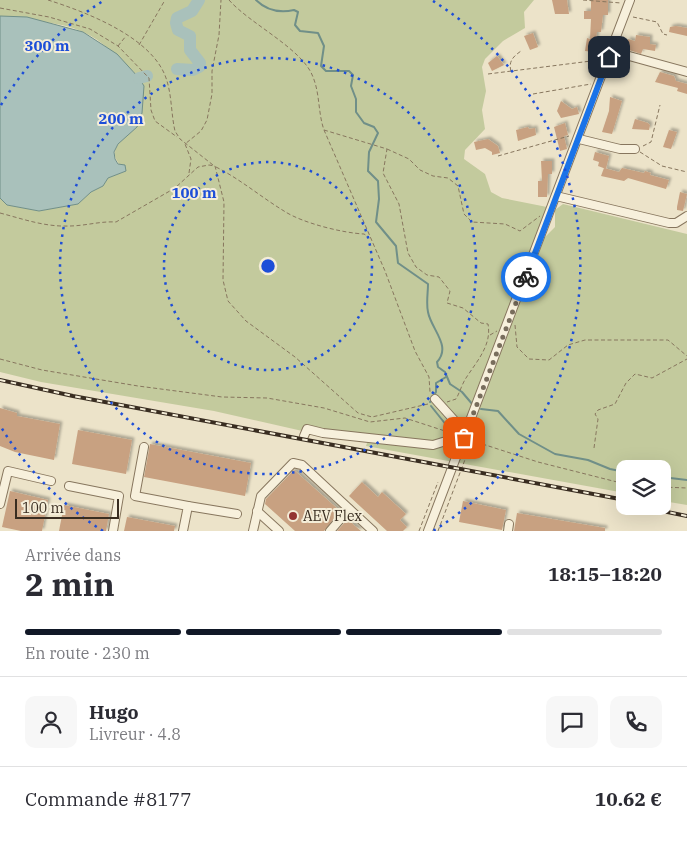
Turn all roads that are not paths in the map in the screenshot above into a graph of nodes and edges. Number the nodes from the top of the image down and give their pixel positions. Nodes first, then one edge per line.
1 (630, 1) edge
2 (609, 55) junction
3 (687, 72) edge
4 (580, 136) junction
5 (635, 149) road end
6 (556, 196) junction
7 (687, 218) edge
8 (435, 399) road end
9 (461, 433) junction
10 (304, 436) dead end
11 (144, 447) dead end
12 (4, 470) edge
13 (51, 481) dead end
14 (70, 486) dead end
15 (0, 504) edge
16 (188, 506) junction
17 (349, 509) junction
18 (257, 511) junction
19 (237, 514) dead end
20 (113, 531) edge
21 (183, 531) edge
22 (253, 531) edge
23 (279, 531) edge
24 (330, 531) edge
25 (373, 531) edge
26 (428, 531) edge

1 - 2 street
2 - 3 street
2 - 4 street
4 - 5 street
4 - 6 street
6 - 7 street
6 - 9 street
8 - 9 street
9 - 10 street
9 - 26 street
11 - 16 street
12 - 13 street
12 - 15 street
14 - 20 street
16 - 19 street
16 - 21 street
17 - 18 street
17 - 24 street
17 - 25 street
18 - 22 street
18 - 23 street

